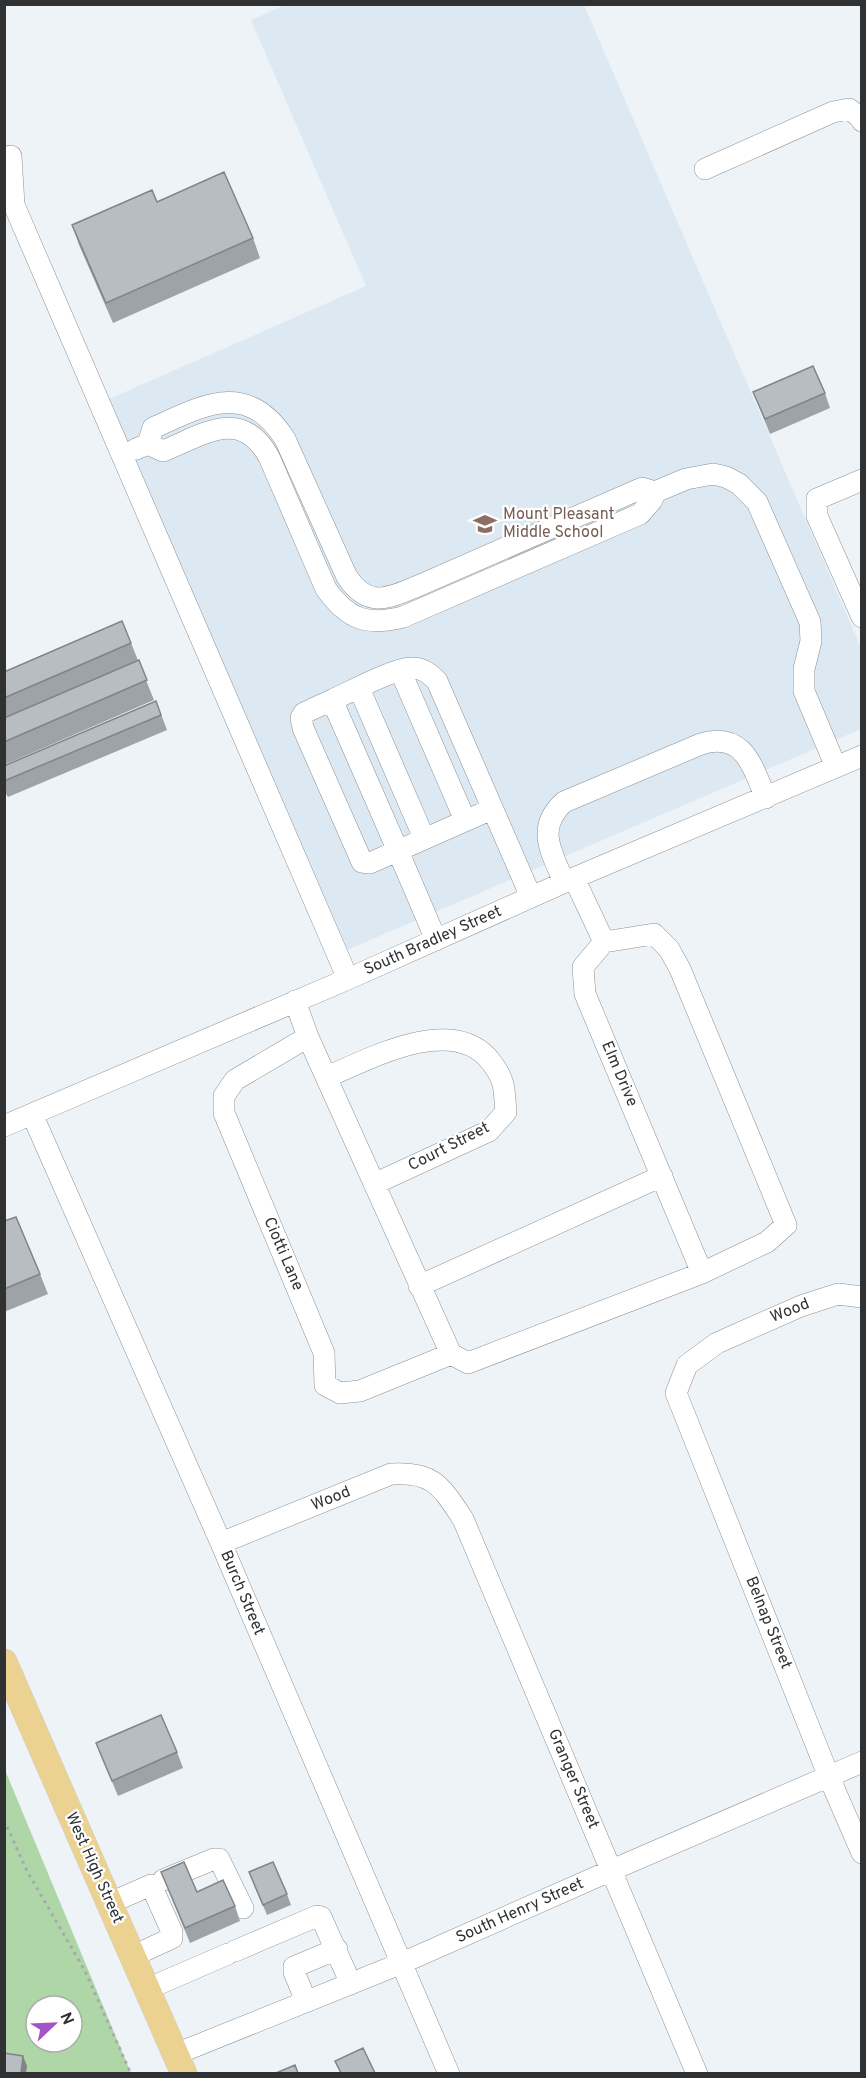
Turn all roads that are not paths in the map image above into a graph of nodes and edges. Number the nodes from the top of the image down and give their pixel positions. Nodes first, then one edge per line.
1 (861, 120) edge
2 (11, 156) dead end
3 (705, 169) dead end
4 (122, 455) junction
5 (861, 480) edge
6 (861, 617) edge
7 (400, 670) junction
8 (359, 688) junction
9 (332, 700) junction
10 (861, 756) edge
11 (836, 767) junction
12 (766, 798) junction
13 (492, 809) junction
14 (465, 820) junction
15 (424, 838) junction
16 (398, 851) junction
17 (569, 880) junction
18 (531, 897) junction
19 (436, 940) junction
20 (603, 942) junction
21 (348, 979) junction
22 (296, 1001) junction
23 (308, 1037) junction
24 (327, 1077) junction
25 (32, 1114) junction
26 (4, 1126) edge
27 (662, 1176) junction
28 (374, 1184) junction
29 (702, 1273) junction
30 (419, 1286) junction
31 (861, 1297) edge
32 (451, 1354) junction
33 (676, 1393) joint
34 (442, 1487) joint
35 (221, 1543) junction
36 (4, 1662) edge
37 (861, 1762) edge
38 (829, 1777) junction
39 (861, 1853) edge
40 (612, 1870) junction
41 (151, 1885) junction
42 (110, 1903) junction
43 (243, 1908) dead end
44 (336, 1949) junction
45 (133, 1956) junction
46 (402, 1963) junction
47 (351, 1984) junction
48 (147, 1989) junction
49 (306, 2001) junction
50 (180, 2064) edge
51 (449, 2073) edge
52 (697, 2073) edge

1 - 3 street
2 - 4 street
4 - 11 street
4 - 21 street
5 - 6 street
7 - 8 street
7 - 13 street
7 - 14 street
8 - 9 street
8 - 15 street
9 - 16 street
9 - 16 street
10 - 11 street, South Bradley Street
11 - 12 street, South Bradley Street
12 - 17 street, South Bradley Street
12 - 17 street
13 - 14 street
13 - 18 street
14 - 15 street
15 - 16 street
16 - 19 street
17 - 18 street, South Bradley Street
17 - 20 street
18 - 19 street, South Bradley Street
19 - 21 street, South Bradley Street
20 - 27 street, Elm Drive
20 - 29 street
21 - 22 street, South Bradley Street
22 - 23 street
22 - 25 street, South Bradley Street
23 - 24 street
23 - 32 street, Ciotti Lane
24 - 28 street
24 - 28 street, Court Street
25 - 26 street, South Bradley Street
25 - 35 street, Burch Street
27 - 29 street, Elm Drive
27 - 30 street
28 - 30 street
29 - 32 street
30 - 32 street
31 - 33 street, Wood
33 - 38 street, Belnap Street
34 - 35 street, Wood
34 - 40 street, Granger Street
35 - 46 street, Burch Street
36 - 42 main road, West High Street
37 - 38 street, South Henry Street
38 - 39 street, Belnap Street
38 - 40 street, South Henry Street
40 - 46 street, South Henry Street
40 - 52 street, Granger Street
41 - 42 street
41 - 43 street
41 - 45 street
42 - 45 main road, West High Street
44 - 47 street
44 - 48 street
44 - 49 street
45 - 48 main road, West High Street
46 - 47 street, South Henry Street
46 - 51 street, Burch Street
47 - 49 street, South Henry Street
48 - 50 main road, West High Street
49 - 50 street, South Henry Street

